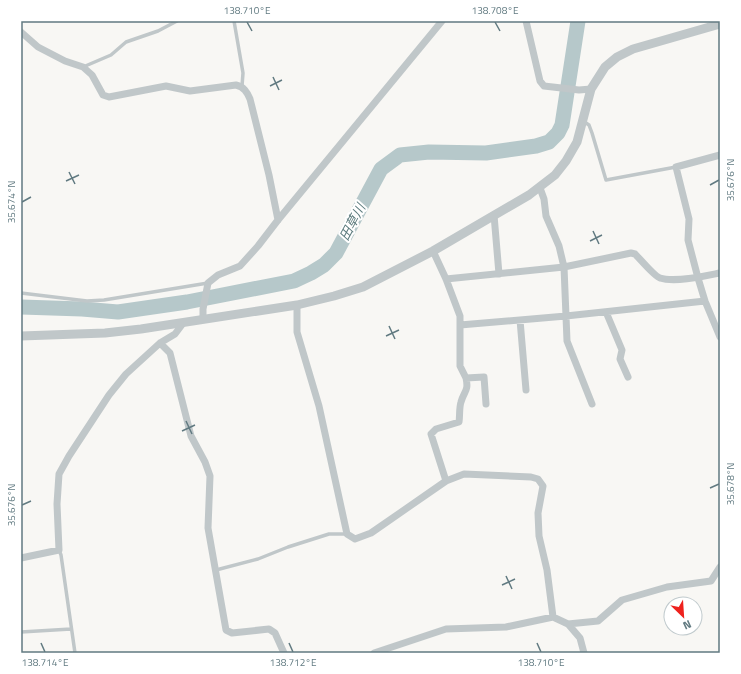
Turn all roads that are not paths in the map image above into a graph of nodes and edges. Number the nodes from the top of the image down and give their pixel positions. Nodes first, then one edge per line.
1 (177, 21) edge
2 (234, 21) edge
3 (442, 21) edge
4 (526, 21) edge
5 (720, 24) edge
6 (21, 32) edge
7 (83, 67) junction
8 (242, 86) junction
9 (591, 89) junction
10 (582, 120) junction
11 (720, 155) edge
12 (676, 167) junction
13 (540, 188) junction
14 (494, 215) junction
15 (278, 220) junction
16 (434, 250) junction
17 (564, 267) junction
18 (720, 273) edge
19 (499, 274) junction
20 (698, 278) junction
21 (446, 279) junction
22 (208, 283) junction
23 (21, 293) edge
24 (705, 300) junction
25 (297, 305) junction
26 (606, 312) junction
27 (566, 316) junction
28 (203, 319) junction
29 (520, 320) junction
30 (184, 322) junction
31 (460, 325) junction
32 (21, 336) edge
33 (720, 337) edge
34 (160, 343) junction
35 (628, 377) dead end
36 (466, 378) junction
37 (526, 390) dead end
38 (486, 404) dead end
39 (592, 404) dead end
40 (446, 481) junction
41 (347, 534) junction
42 (59, 550) junction
43 (21, 558) edge
44 (720, 567) edge
45 (214, 570) junction
46 (553, 617) junction
47 (568, 624) junction
48 (71, 629) junction
49 (21, 632) edge
50 (75, 653) edge
51 (284, 653) edge
52 (374, 653) edge
53 (584, 653) edge

1 - 7 lane
2 - 8 lane
3 - 15 street
4 - 9 street
5 - 9 street
6 - 7 street
7 - 8 street
8 - 15 street
9 - 10 street
10 - 12 lane
10 - 13 street
11 - 12 street
12 - 20 street
13 - 14 street
13 - 17 street
14 - 16 street
14 - 19 street
15 - 22 street
16 - 21 street
16 - 25 street
17 - 19 street
17 - 20 street
17 - 27 street
18 - 20 street
19 - 21 street
20 - 24 street
21 - 31 street
22 - 23 lane
22 - 28 street
24 - 26 street
24 - 33 street
25 - 28 street
25 - 41 street
26 - 27 street
26 - 35 street
27 - 29 street
27 - 39 street
28 - 30 street
29 - 31 street
29 - 37 street
30 - 32 street
30 - 34 street
31 - 36 street
34 - 42 street
34 - 45 street
36 - 38 street
36 - 40 street
40 - 41 street
40 - 46 street
41 - 45 lane
42 - 43 street
42 - 48 lane
44 - 47 street
45 - 51 street
46 - 47 street
46 - 52 street
47 - 53 street
48 - 49 lane
48 - 50 lane

